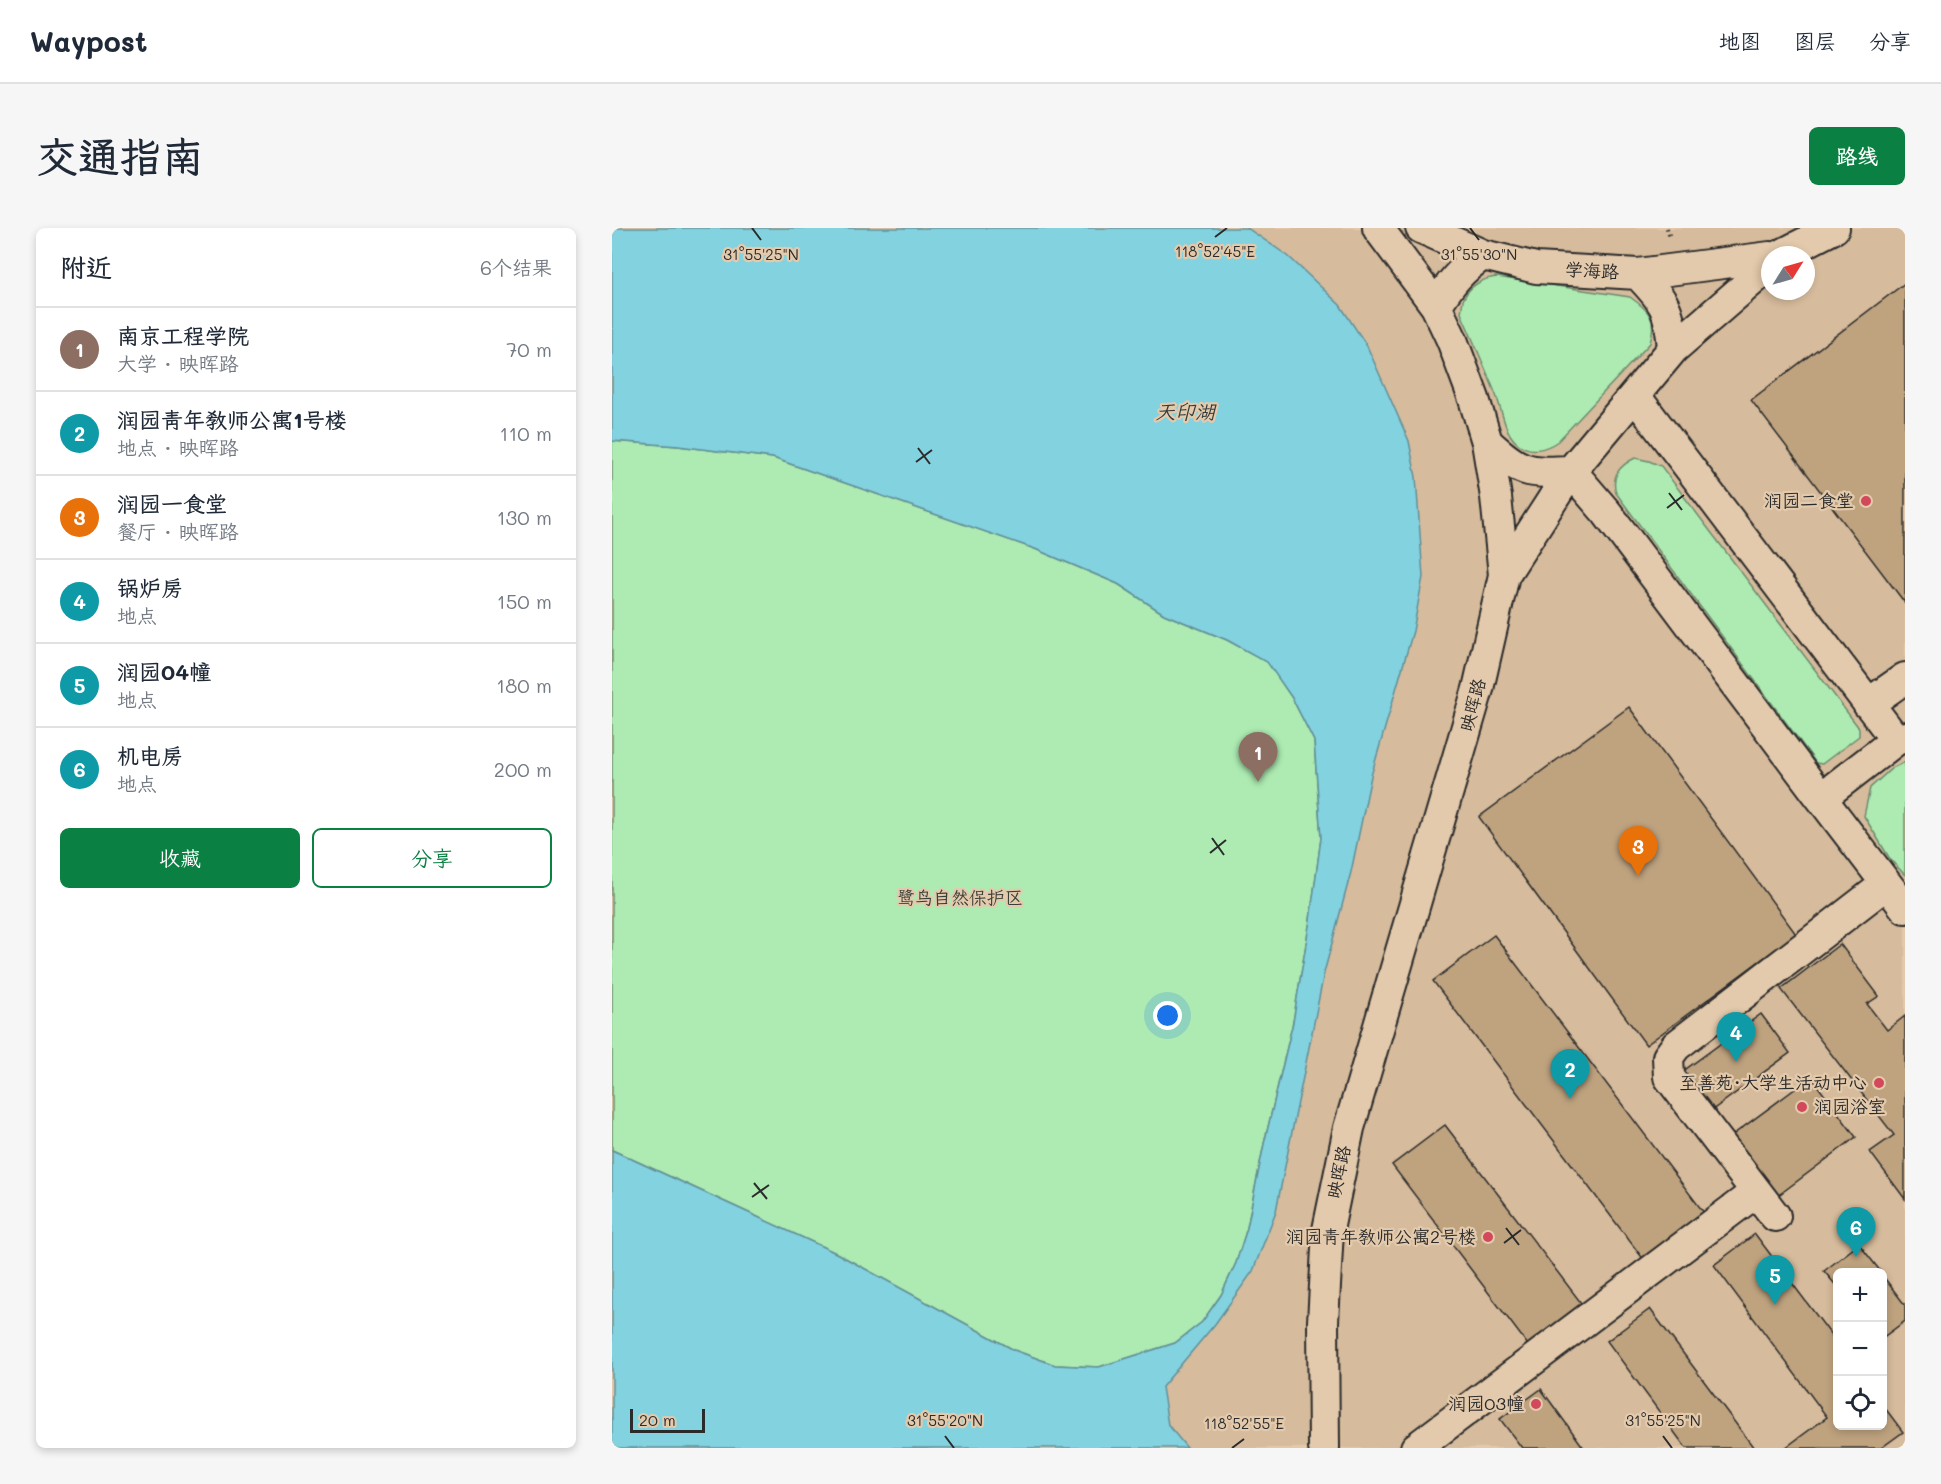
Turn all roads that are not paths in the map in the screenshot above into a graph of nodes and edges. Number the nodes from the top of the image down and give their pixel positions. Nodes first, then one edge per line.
1 (1378, 228) edge
2 (1420, 228) edge
3 (1834, 228) edge
4 (1799, 246) edge
5 (1483, 255) junction
6 (1761, 257) edge
7 (1761, 273) edge
8 (1638, 274) junction
9 (1436, 306) junction
10 (1673, 349) junction
11 (1635, 396) junction
12 (1487, 442) junction
13 (1571, 471) junction
14 (1504, 575) junction
15 (1905, 678) edge
16 (1868, 704) junction
17 (1900, 739) edge
18 (1821, 798) junction
19 (1886, 884) junction
20 (1905, 908) edge
21 (1756, 1192) junction
22 (1775, 1216) dead end
23 (1324, 1448) edge
24 (1416, 1448) edge

1 - 9 street
2 - 5 street, 学海路
3 - 4 street
5 - 8 street, 学海路
5 - 9 street
6 - 8 street, 学海路
7 - 10 street, 映晖路
8 - 10 street
9 - 12 street
10 - 11 street, 映晖路
11 - 13 street, 映晖路
11 - 16 street
12 - 13 street
12 - 14 street
13 - 14 street, 映晖路
13 - 18 street
14 - 23 street, 映晖路
15 - 16 street
16 - 17 street
17 - 18 street
18 - 19 street
19 - 20 street
19 - 21 street
21 - 22 street
21 - 24 street

